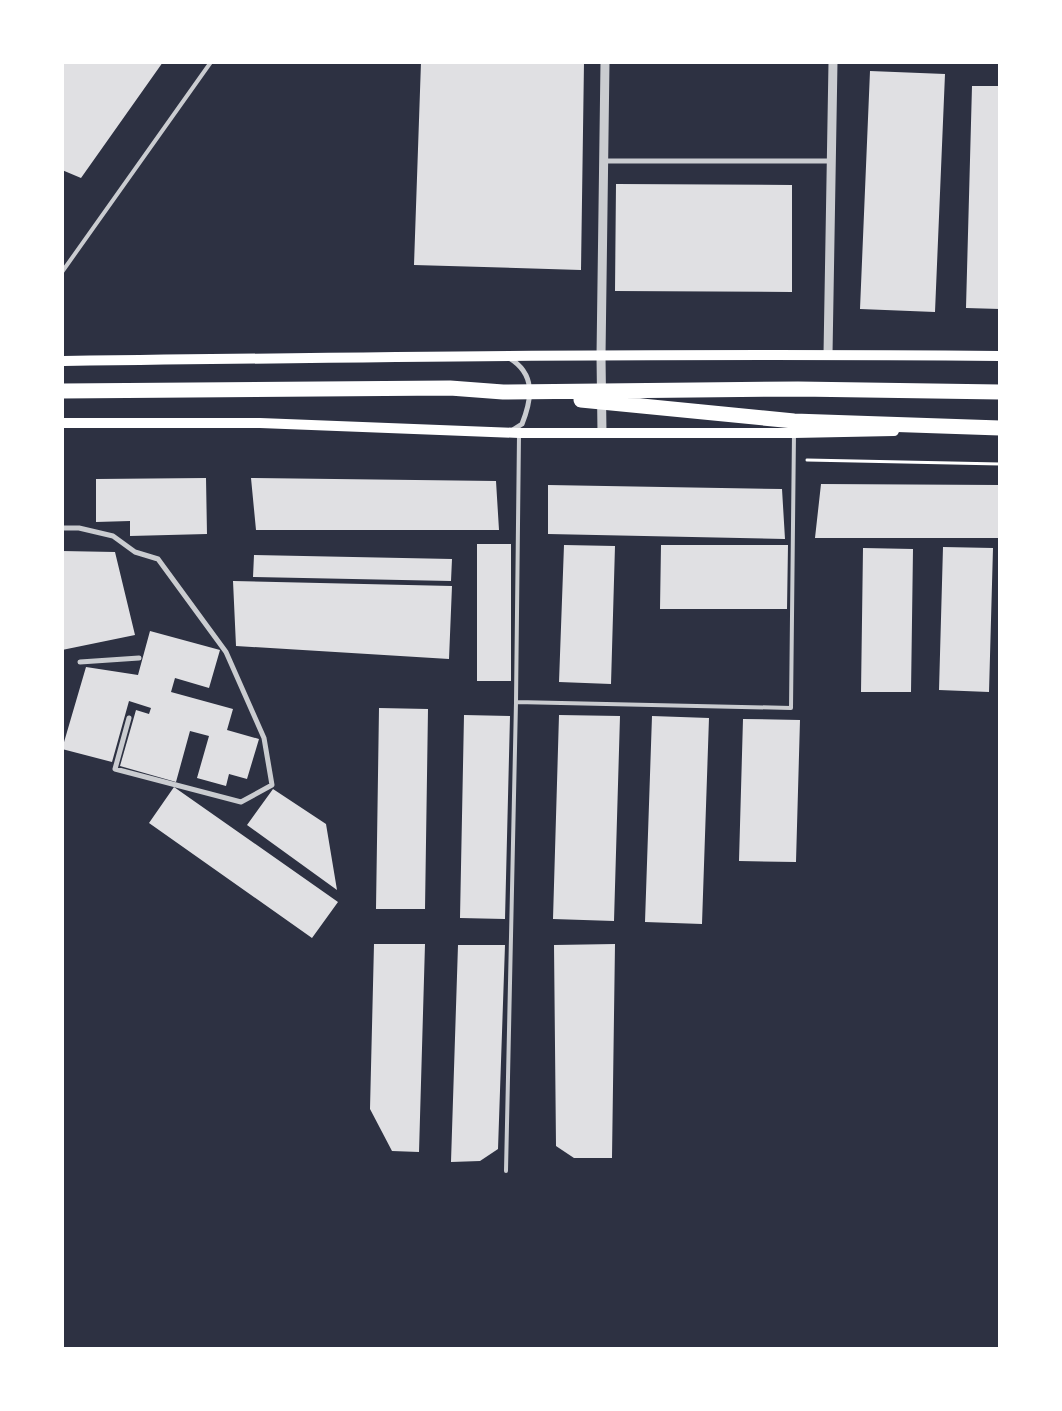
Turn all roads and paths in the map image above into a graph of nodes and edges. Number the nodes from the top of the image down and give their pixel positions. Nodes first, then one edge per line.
1 (211, 62) edge
2 (605, 62) edge
3 (834, 62) edge
4 (604, 161) junction
5 (831, 161) junction
6 (62, 272) edge
7 (828, 354) junction
8 (504, 356) junction
9 (601, 356) junction
10 (1000, 356) edge
11 (62, 361) edge
12 (62, 391) edge
13 (503, 392) junction
14 (1000, 392) edge
15 (62, 423) edge
16 (1000, 429) edge
17 (513, 432) junction
18 (794, 433) junction
19 (602, 434) junction
20 (794, 460) junction
21 (1000, 464) edge
22 (62, 528) edge
23 (139, 658) dead end
24 (80, 662) dead end
25 (516, 702) junction
26 (128, 718) dead end
27 (506, 1171) dead end

1 - 6 lane
2 - 4 street
3 - 5 street
4 - 5 street
4 - 9 street
5 - 7 street
7 - 9 main road
7 - 10 main road
8 - 9 main road
8 - 11 main road
8 - 17 street
9 - 19 street
12 - 13 highway
13 - 14 highway
13 - 16 highway
15 - 17 main road
16 - 18 main road
17 - 19 main road
17 - 25 lane
18 - 19 main road
18 - 20 lane
20 - 21 path
20 - 25 lane
22 - 26 street
23 - 24 street
25 - 27 lane

